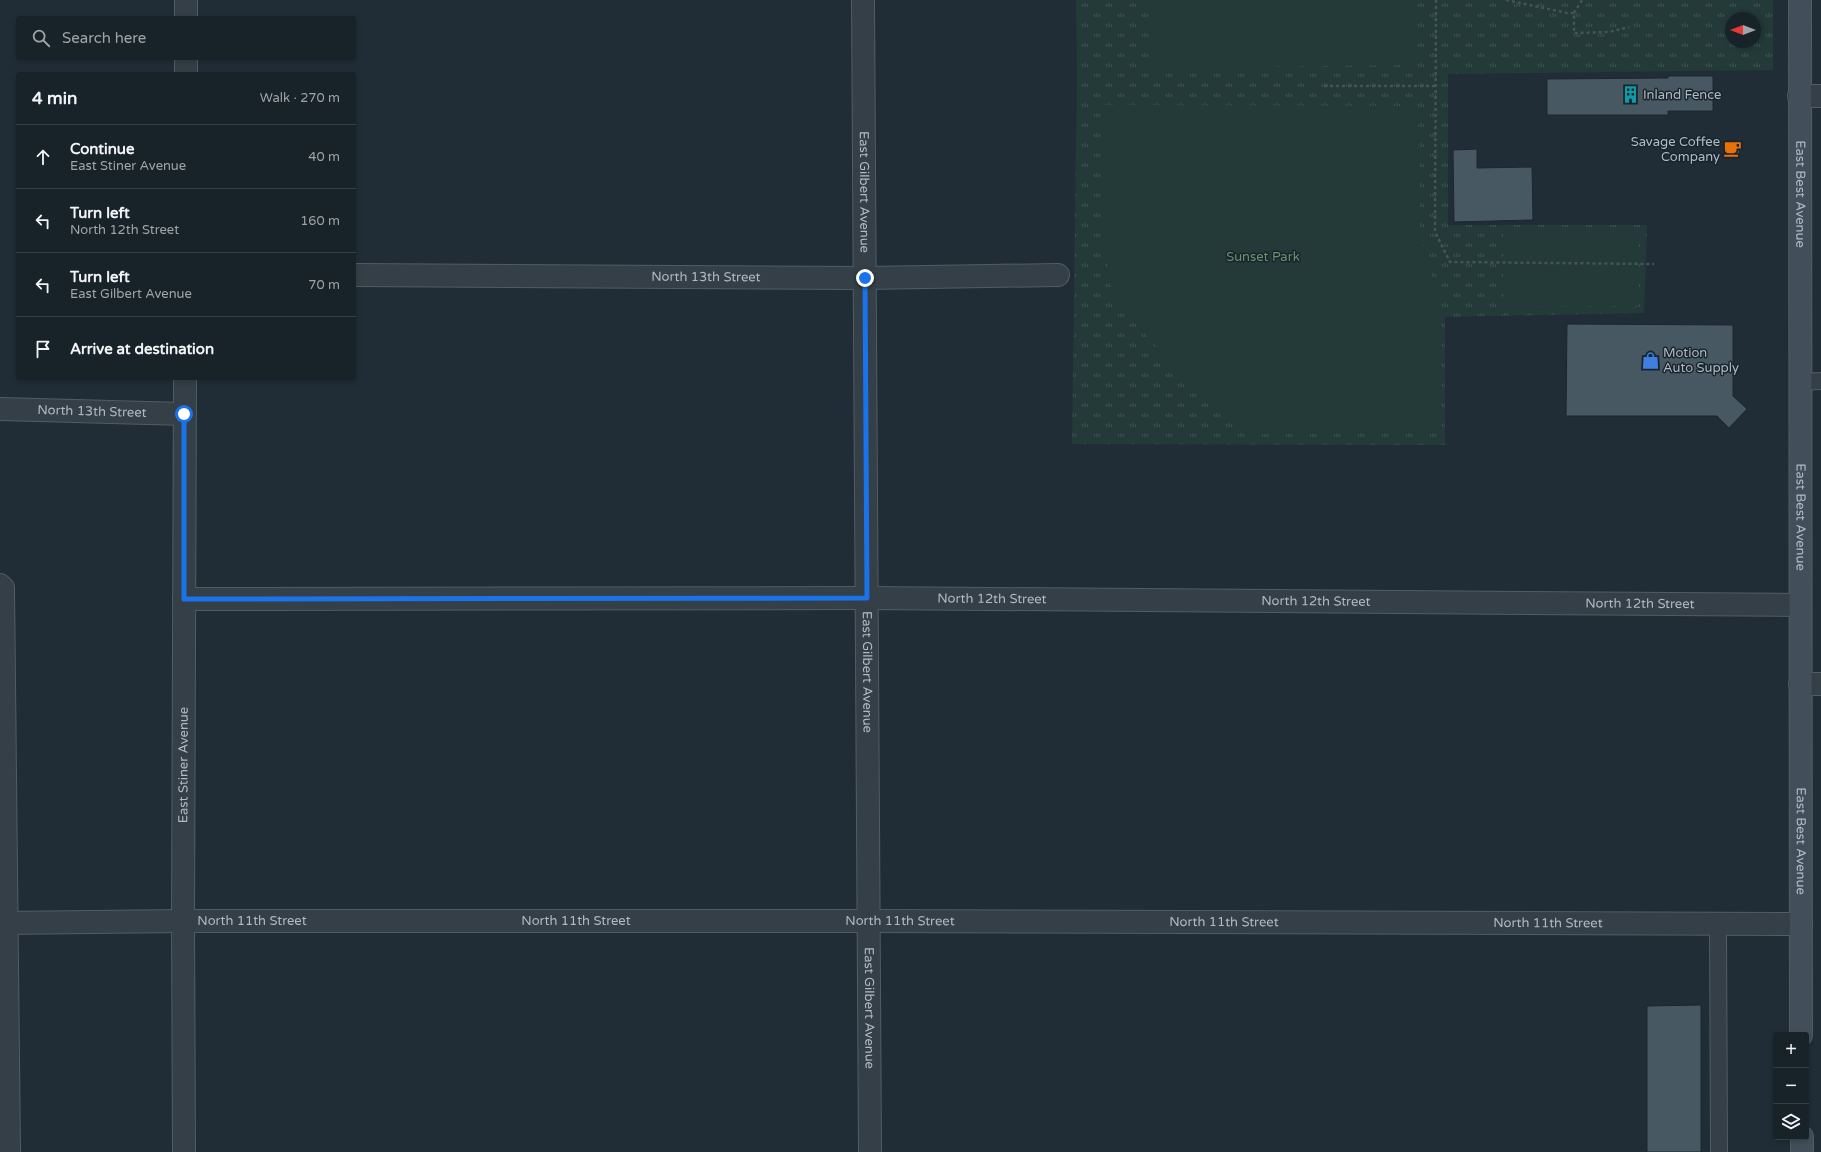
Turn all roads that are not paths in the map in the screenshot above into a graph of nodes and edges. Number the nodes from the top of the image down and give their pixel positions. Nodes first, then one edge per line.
1 (186, 0) edge
2 (863, 0) edge
3 (1800, 0) edge
4 (186, 16) edge
5 (186, 60) edge
6 (186, 72) edge
7 (1800, 96) junction
8 (1821, 96) edge
9 (356, 275) edge
10 (1058, 275) dead end
11 (865, 278) junction
12 (185, 380) edge
13 (1811, 382) edge
14 (0, 409) edge
15 (184, 414) junction
16 (0, 585) edge
17 (867, 598) junction
18 (184, 599) junction
19 (1800, 605) junction
20 (1810, 684) edge
21 (183, 921) junction
22 (868, 921) junction
23 (4, 923) edge
24 (1718, 924) junction
25 (1801, 924) junction
26 (1801, 1032) edge
27 (1802, 1140) edge
28 (9, 1152) edge
29 (184, 1152) edge
30 (870, 1152) edge
31 (1719, 1152) edge
32 (1802, 1152) edge

1 - 4 street
2 - 11 street, East Gilbert Avenue
3 - 7 main road, East Best Avenue
5 - 6 street
7 - 8 street
7 - 13 main road, East Best Avenue
9 - 11 street, North 13th Street
10 - 11 street, North 13th Street
11 - 17 street, East Gilbert Avenue
12 - 15 street, East Stiner Avenue
13 - 19 main road, East Best Avenue
14 - 15 street, North 13th Street
15 - 18 street, East Stiner Avenue
16 - 23 street
17 - 18 street, North 12th Street
17 - 19 street, North 12th Street
17 - 22 street, East Gilbert Avenue
18 - 21 street, East Stiner Avenue
19 - 20 main road, East Best Avenue
20 - 25 main road, East Best Avenue
21 - 22 street, North 11th Street
21 - 23 street, North 11th Street
21 - 29 street, East Stiner Avenue
22 - 24 street, North 11th Street
22 - 30 street, East Gilbert Avenue
23 - 28 street
24 - 25 street, North 11th Street
24 - 31 lane
25 - 26 main road, East Best Avenue
27 - 32 main road

